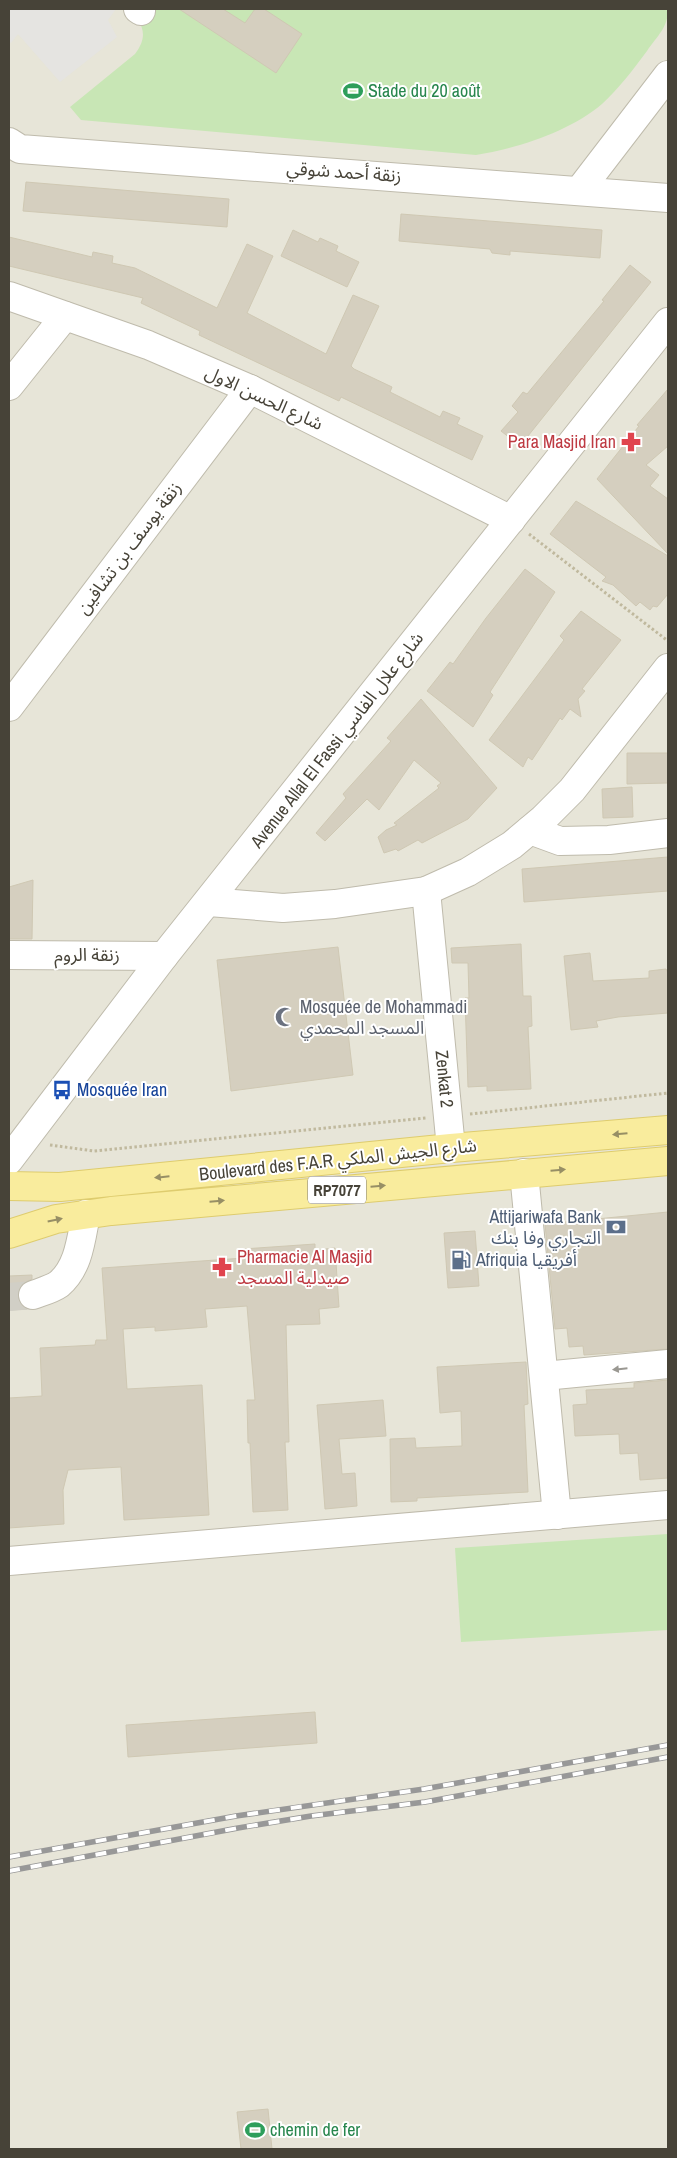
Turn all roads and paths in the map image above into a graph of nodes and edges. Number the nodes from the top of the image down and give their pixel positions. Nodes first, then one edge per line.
1 (668, 75) edge
2 (13, 151) edge
3 (579, 191) junction
4 (662, 201) edge
5 (9, 296) edge
6 (65, 316) junction
7 (668, 322) edge
8 (9, 386) edge
9 (250, 389) junction
10 (511, 520) junction
11 (668, 641) edge
12 (668, 668) edge
13 (9, 707) edge
14 (530, 830) junction
15 (668, 833) edge
16 (426, 891) junction
17 (210, 902) junction
18 (9, 955) edge
19 (164, 956) junction
20 (668, 1093) edge
21 (448, 1116) junction
22 (34, 1126) junction
23 (668, 1130) edge
24 (451, 1148) junction
25 (9, 1160) edge
26 (668, 1160) edge
27 (524, 1173) junction
28 (9, 1186) edge
29 (86, 1214) junction
30 (9, 1234) edge
31 (33, 1295) tunnel mouth
32 (668, 1364) edge
33 (544, 1376) junction
34 (668, 1505) edge
35 (556, 1514) junction
36 (9, 1561) edge

1 - 3 street
2 - 3 street, زنقة أحمد شوقي
3 - 4 street, زنقة أحمد شوقي
5 - 6 street, شارع الحسن الاول
6 - 8 street
6 - 9 street, شارع الحسن الاول
7 - 10 street, Avenue Allal El Fassi شارع علال الفاسي
9 - 10 street, شارع الحسن الاول
9 - 13 street, زنقة يوسف بن تشافين
10 - 11 path
10 - 17 street, Avenue Allal El Fassi شارع علال الفاسي
12 - 14 street
14 - 15 street
14 - 16 street
16 - 17 street
16 - 21 street, Zenkat 2
17 - 19 street, Avenue Allal El Fassi شارع علال الفاسي
18 - 19 street, زنقة الروم
19 - 22 street, Avenue Allal El Fassi شارع علال الفاسي
20 - 21 path
21 - 22 path
21 - 24 street, Zenkat 2
22 - 25 street, Avenue Allal El Fassi شارع علال الفاسي
23 -> 24 main road, Boulevard des F.A.R شارع الجيش الملكي / RP7077
24 -> 28 main road, Boulevard des F.A.R شارع الجيش الملكي / RP7077
27 -> 26 main road, Boulevard des F.A.R شارع الجيش الملكي / RP7077
29 -> 27 main road, Boulevard des F.A.R شارع الجيش الملكي / RP7077
27 - 33 street
30 -> 29 main road, Boulevard des F.A.R شارع الجيش الملكي / RP7077
29 - 31 street
32 -> 33 street
33 - 35 street
34 - 35 street
35 - 36 street

